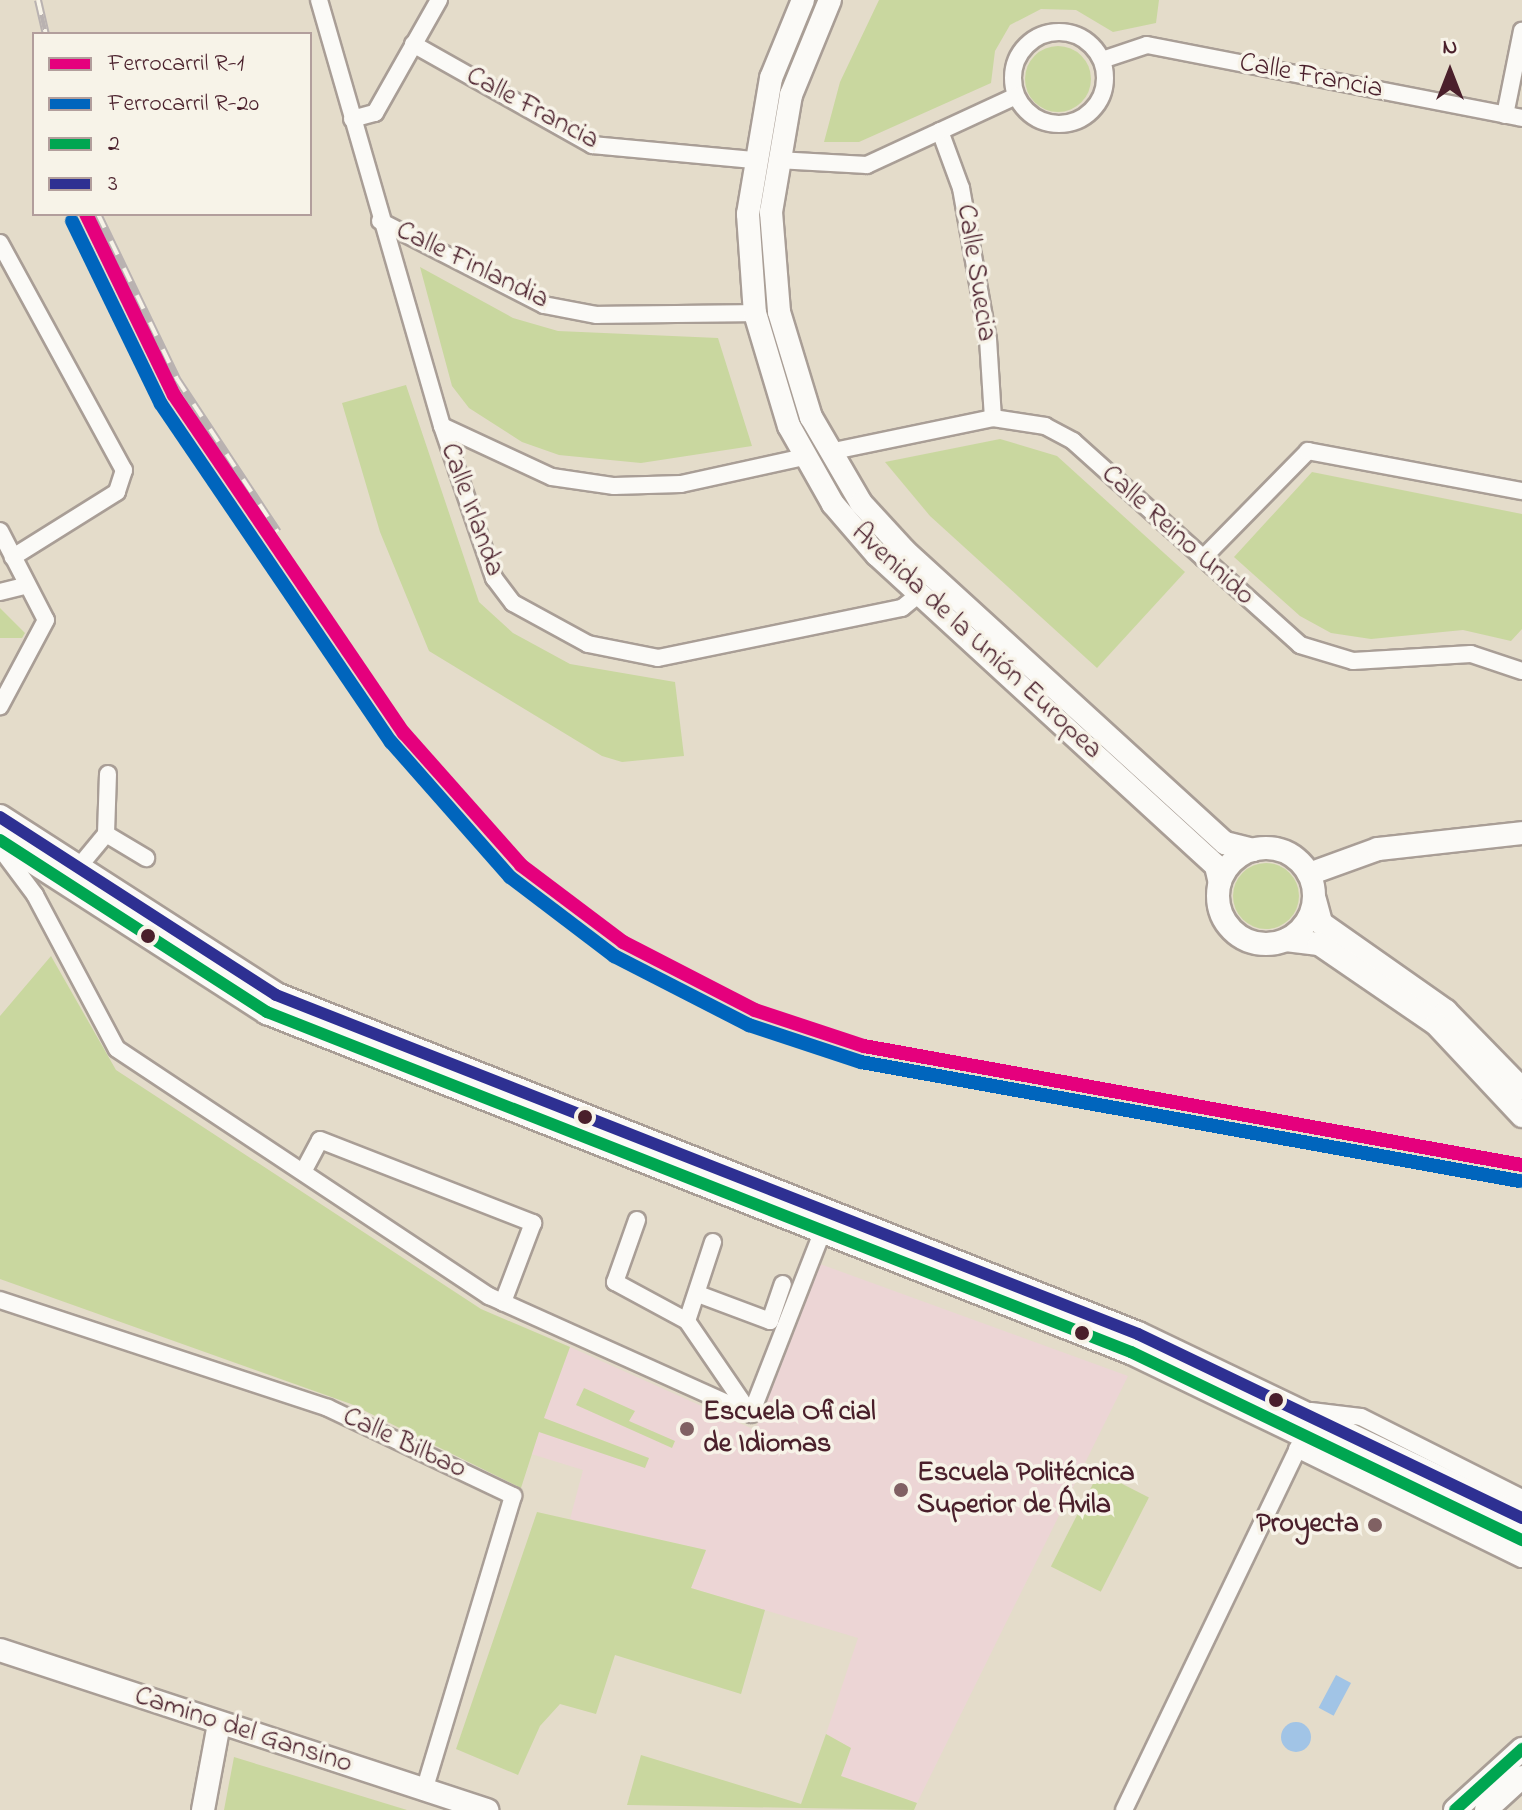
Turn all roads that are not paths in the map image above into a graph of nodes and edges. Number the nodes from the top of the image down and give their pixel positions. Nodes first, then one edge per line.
1 (319, 0) edge
2 (439, 0) edge
3 (803, 0) edge
4 (830, 0) edge
5 (1522, 31) edge
6 (413, 44) junction
7 (1102, 60) junction
8 (1016, 96) junction
9 (1514, 117) edge
10 (352, 119) junction
11 (940, 131) junction
12 (753, 160) junction
13 (777, 160) junction
14 (380, 221) junction
15 (0, 243) edge
16 (755, 313) junction
17 (993, 418) junction
18 (442, 426) junction
19 (829, 452) junction
20 (804, 457) junction
21 (1522, 491) edge
22 (0, 531) edge
23 (13, 557) junction
24 (1203, 558) junction
25 (24, 586) junction
26 (0, 592) edge
27 (919, 594) junction
28 (1522, 671) edge
29 (0, 706) edge
30 (108, 774) dead end
31 (0, 817) edge
32 (1522, 833) edge
33 (106, 834) junction
34 (0, 840) edge
35 (0, 848) edge
36 (1253, 850) junction
37 (146, 858) dead end
38 (62, 866) junction
39 (1309, 874) junction
40 (1220, 883) junction
41 (35, 895) junction
42 (1314, 898) junction
43 (1286, 940) junction
44 (1522, 1089) edge
45 (1522, 1116) edge
46 (303, 1172) junction
47 (637, 1220) dead end
48 (822, 1233) junction
49 (713, 1242) dead end
50 (783, 1284) dead end
51 (698, 1294) junction
52 (0, 1300) edge
53 (503, 1302) junction
54 (687, 1321) junction
55 (751, 1414) junction
56 (1303, 1430) junction
57 (1522, 1498) edge
58 (1522, 1518) edge
59 (1522, 1540) edge
60 (1522, 1559) edge
61 (0, 1650) edge
62 (219, 1724) junction
63 (1522, 1749) edge
64 (1522, 1777) edge
65 (424, 1791) junction
66 (203, 1810) edge
67 (487, 1810) edge
68 (1124, 1810) edge
69 (1455, 1810) edge
70 (1486, 1810) edge

1 - 10 street, Calle Irlanda
2 - 6 street
3 - 12 main road, Avenida de la Unión Europea
4 - 13 main road, Avenida de la Unión Europea
5 - 9 street
6 - 10 street
6 - 12 street, Calle Francia
7 - 8 street
7 - 8 street
7 - 9 street, Calle Francia
8 - 11 street
10 - 14 street, Calle Irlanda
11 - 13 street
11 - 17 street, Calle Suecia
12 - 16 main road, Avenida de la Unión Europea
13 - 19 main road, Avenida de la Unión Europea
14 - 16 street, Calle Finlandia
14 - 18 street, Calle Irlanda
15 - 23 street
16 - 20 main road, Avenida de la Unión Europea
17 - 19 street, Calle Reino Unido
17 - 24 street, Calle Reino Unido
18 - 20 street
18 - 27 street, Calle Irlanda
19 - 36 main road, Avenida de la Unión Europea
20 - 27 main road, Avenida de la Unión Europea
21 - 24 street
22 - 23 street
23 - 25 street
24 - 28 street, Calle Reino Unido
25 - 26 street
25 - 29 street
27 - 40 main road, Avenida de la Unión Europea
30 - 33 street
31 - 38 main road
32 - 39 main road
33 - 37 street
33 - 38 street
34 - 38 main road
35 - 41 street
36 - 39 main road
36 - 40 main road
38 - 41 street
38 - 48 main road
38 - 56 main road
39 - 42 main road
40 - 43 main road
41 - 46 street
42 - 43 main road
42 - 44 main road
43 - 45 main road
46 - 53 street
46 - 53 street
47 - 54 street
48 - 55 street
48 - 56 main road
49 - 51 street
50 - 51 street
51 - 54 street
52 - 65 street, Calle Bilbao
53 - 55 street
54 - 55 street
56 - 57 street
56 - 58 main road
56 - 59 main road
56 - 60 street
56 - 68 street
61 - 62 main road, Camino del Gansino
62 - 65 main road, Camino del Gansino
62 - 66 main road
63 - 69 main road
64 - 70 main road
65 - 67 main road, Camino del Gansino

